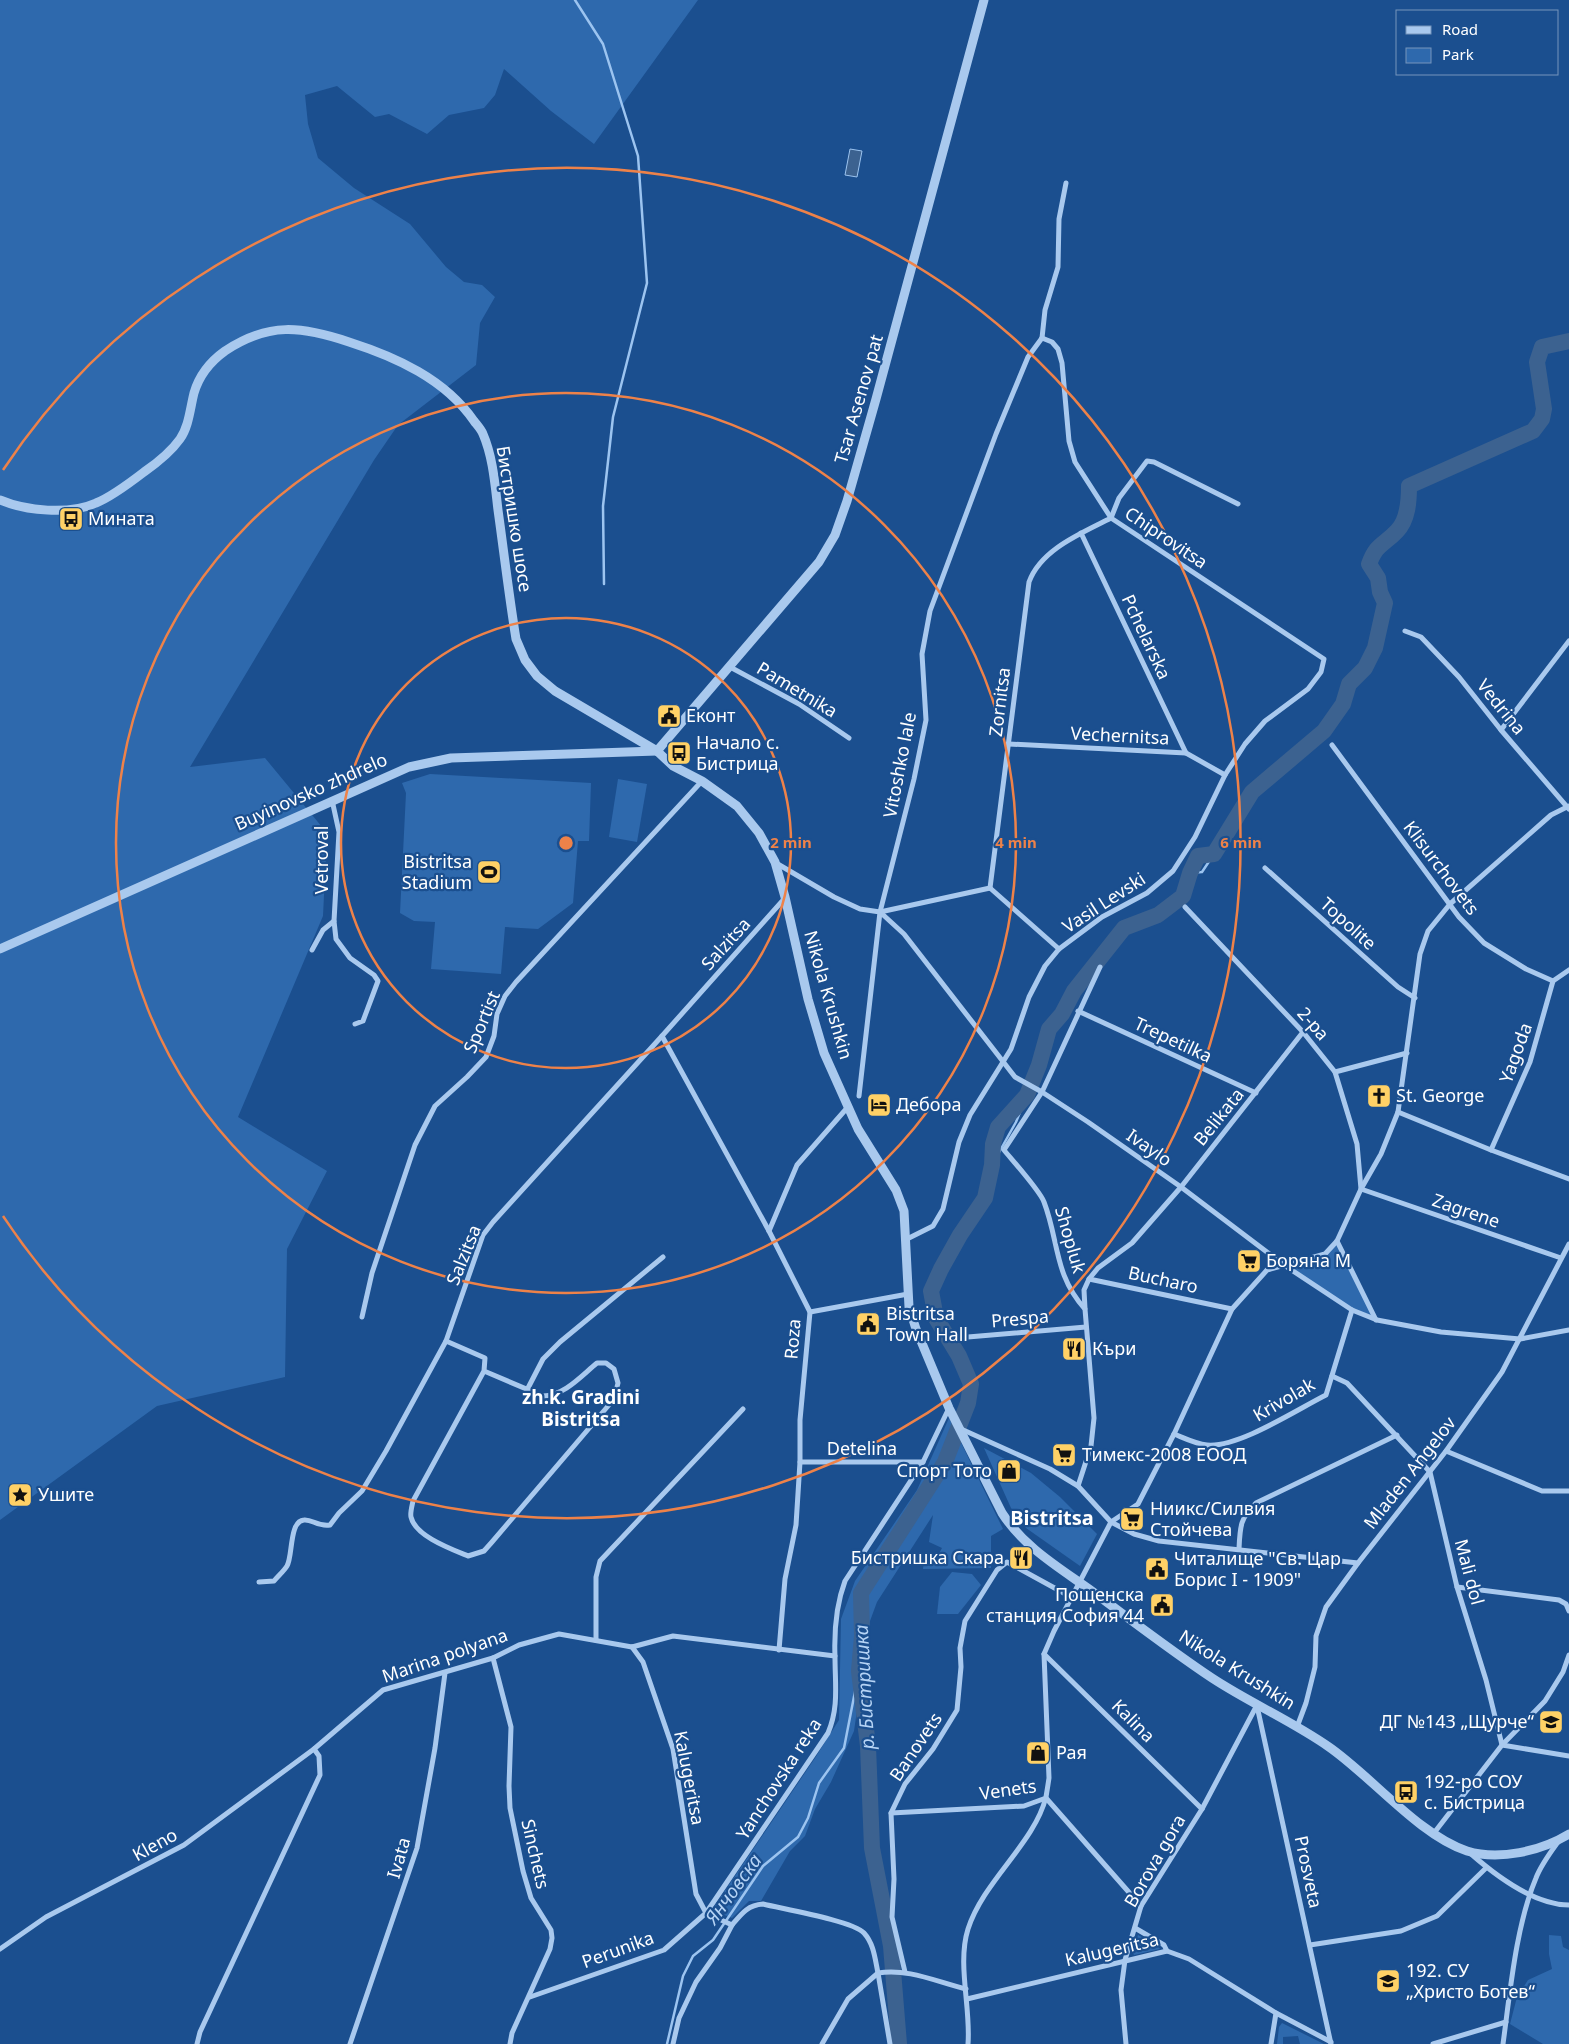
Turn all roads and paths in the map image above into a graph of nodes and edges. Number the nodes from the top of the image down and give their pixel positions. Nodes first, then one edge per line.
1 (984, 0) edge
2 (1066, 184) dead end
3 (1042, 338) junction
4 (0, 500) edge
5 (1238, 504) dead end
6 (1112, 518) junction
7 (1081, 533) junction
8 (1405, 632) dead end
9 (1569, 641) edge
10 (1324, 659) joint
11 (730, 667) junction
12 (1501, 730) junction
13 (849, 738) dead end
14 (1009, 744) junction
15 (1332, 746) dead end
16 (657, 751) junction
17 (1186, 753) junction
18 (1225, 775) junction
19 (702, 781) junction
20 (332, 800) junction
21 (1569, 807) edge
22 (775, 862) junction
23 (1265, 868) dead end
24 (990, 888) junction
25 (785, 897) junction
26 (1450, 904) junction
27 (1185, 907) dead end
28 (880, 912) junction
29 (334, 921) junction
30 (0, 948) edge
31 (1059, 949) junction
32 (312, 950) dead end
33 (1100, 967) dead end
34 (1569, 970) edge
35 (1553, 981) junction
36 (1415, 998) junction
37 (1078, 1011) junction
38 (355, 1024) dead end
39 (1303, 1032) junction
40 (662, 1036) junction
41 (1407, 1053) junction
42 (1004, 1063) junction
43 (1335, 1072) junction
44 (1042, 1092) junction
45 (1256, 1093) junction
46 (859, 1096) dead end
47 (847, 1108) junction
48 (1398, 1112) junction
49 (1490, 1150) junction
50 (1569, 1179) edge
51 (1181, 1187) junction
52 (1361, 1189) junction
53 (769, 1231) junction
54 (907, 1239) junction
55 (1337, 1241) junction
56 (1569, 1244) edge
57 (664, 1257) dead end
58 (1561, 1258) junction
59 (1284, 1265) junction
60 (1089, 1279) junction
61 (908, 1294) junction
62 (1085, 1309) junction
63 (1232, 1309) junction
64 (1352, 1310) junction
65 (810, 1312) junction
66 (362, 1317) dead end
67 (1377, 1320) junction
68 (1086, 1328) junction
69 (1569, 1330) edge
70 (956, 1338) dead end
71 (1520, 1340) junction
72 (446, 1342) junction
73 (484, 1371) junction
74 (1332, 1376) junction
75 (527, 1390) junction
76 (744, 1409) dead end
77 (951, 1410) junction
78 (961, 1429) junction
79 (1174, 1434) junction
80 (1397, 1435) junction
81 (1446, 1451) junction
82 (800, 1462) junction
83 (923, 1462) junction
84 (1430, 1472) junction
85 (1078, 1486) junction
86 (1569, 1491) edge
87 (1111, 1522) junction
88 (1239, 1549) junction
89 (1358, 1563) junction
90 (259, 1582) dead end
91 (1079, 1582) junction
92 (1457, 1587) junction
93 (1071, 1597) junction
94 (1569, 1611) edge
95 (596, 1640) junction
96 (632, 1647) junction
97 (780, 1650) junction
98 (1044, 1654) junction
99 (1569, 1655) edge
100 (835, 1656) junction
101 (493, 1658) junction
102 (445, 1673) junction
103 (1257, 1705) junction
104 (1297, 1726) junction
105 (1502, 1745) junction
106 (314, 1749) junction
107 (1569, 1756) edge
108 (1046, 1798) junction
109 (1202, 1809) junction
110 (891, 1813) junction
111 (1434, 1833) junction
112 (1569, 1834) edge
113 (1558, 1840) junction
114 (1467, 1851) junction
115 (1486, 1868) junction
116 (1530, 1894) junction
117 (1569, 1905) edge
118 (1141, 1906) junction
119 (709, 1914) junction
120 (729, 1924) junction
121 (1134, 1928) junction
122 (1310, 1945) junction
123 (0, 1950) edge
124 (1167, 1951) junction
125 (1125, 1960) junction
126 (905, 1972) junction
127 (878, 1973) junction
128 (966, 1990) junction
129 (530, 1997) junction
130 (967, 1999) junction
131 (1276, 2013) junction
132 (1506, 2022) junction
133 (1331, 2043) edge
134 (196, 2044) edge
135 (350, 2044) edge
136 (510, 2044) edge
137 (673, 2044) edge
138 (822, 2044) edge
139 (890, 2044) edge
140 (968, 2044) edge
141 (1126, 2044) edge
142 (1271, 2044) edge
143 (1432, 2044) edge
144 (1503, 2044) edge

1 - 11 street, Tsar Asenov pat
2 - 3 street
3 - 6 street, Chiprovitsa
3 - 28 street, Vitoshko lale
4 - 16 street, Бистришко шосе
5 - 6 street
6 - 7 street, Zornitsa
6 - 10 street, Chiprovitsa
7 - 14 street, Zornitsa
7 - 17 street, Pchelarska
8 - 12 street, Vedrina
9 - 12 street
10 - 18 street, Vasil Levski
11 - 13 street, Pametnika
11 - 16 street, Tsar Asenov pat
12 - 21 street, Vedrina
14 - 17 street, Vechernitsa
14 - 24 street, Zornitsa
15 - 26 street, Klisurchovets
16 - 19 street, Nikola Krushkin
16 - 20 street, Buyinovsko zhdrelo
17 - 18 street, Vechernitsa
18 - 31 street, Vasil Levski
19 - 22 street, Nikola Krushkin
19 - 66 street, Sportist
20 - 29 street, Vetroval
20 - 30 street, Buyinovsko zhdrelo
21 - 26 street
22 - 25 street, Nikola Krushkin
22 - 28 street
23 - 36 street, Topolite
24 - 28 street
24 - 31 street
25 - 40 street, Salzitsa
25 - 47 street, Nikola Krushkin
26 - 35 street, Klisurchovets
26 - 36 street
27 - 39 street, 2-ра
28 - 42 street, Ivaylo
28 - 46 street, Vitoshko lale
29 - 32 street
29 - 38 street, Vetroval
31 - 42 street, Vasil Levski
33 - 37 street
34 - 35 street
35 - 49 street, Yagoda
36 - 41 street
37 - 44 street
37 - 45 street, Trepetilka
39 - 43 street, 2-ра
39 - 45 street, Belikata
40 - 53 street, Roza
40 - 72 street, Salzitsa
41 - 43 street
41 - 48 street
42 - 44 street, Ivaylo
42 - 54 street, Vasil Levski
43 - 52 street, 2-ра
44 - 51 street, Ivaylo
44 - 62 street, Shopluk
45 - 51 street, Belikata
47 - 53 street
47 - 54 street, Nikola Krushkin
48 - 49 street
48 - 52 street
49 - 50 street
51 - 59 street, Ivaylo
51 - 60 street, Belikata
52 - 55 street
52 - 58 street, Zagrene
53 - 65 street, Roza
54 - 61 street, Nikola Krushkin
55 - 59 street
55 - 67 street
56 - 58 street, Mladen Angelov
57 - 75 street
58 - 71 street, Mladen Angelov
59 - 63 street
59 - 64 street, Ivaylo
60 - 62 street, Shopluk
60 - 63 street, Bucharo
61 - 65 street
61 - 77 street, Nikola Krushkin
62 - 68 street, Shopluk
63 - 79 street
64 - 67 street, Ivaylo
64 - 74 street, Krivolak
65 - 82 street, Roza
67 - 71 street, Ivaylo
68 - 70 street, Prespa
68 - 85 street, Shopluk
69 - 71 street, Ivaylo
71 - 81 street, Mladen Angelov
72 - 73 street
72 - 90 street, Salzitsa
73 - 75 street
73 - 75 street
74 - 79 street, Krivolak
74 - 80 street, Mali dol
76 - 95 street
77 - 78 street, Nikola Krushkin
77 - 83 street, Yanchovska reka
78 - 85 street
78 - 91 street, Nikola Krushkin
79 - 87 street
80 - 84 street, Mali dol
80 - 88 street
81 - 84 street, Mladen Angelov
81 - 86 street
82 - 83 street, Detelina
82 - 97 street, Roza
83 - 100 street, Yanchovska reka
84 - 89 street, Mladen Angelov
84 - 92 street, Mali dol
85 - 87 street
87 - 88 street
87 - 91 street
88 - 89 street
89 - 104 street, Mladen Angelov
91 - 93 street
91 - 103 street, Nikola Krushkin
92 - 94 street
92 - 105 street, Mali dol
93 - 98 street
93 - 110 street, Banovets
95 - 96 street, Marina polyana
95 - 101 street, Marina polyana
96 - 97 street, Marina polyana
96 - 119 street, Kalugeritsa
97 - 100 street, Marina polyana
98 - 108 street
98 - 109 street, Kalina
99 - 105 street
100 - 119 street, Yanchovska reka
101 - 102 street, Marina polyana
101 - 129 street, Sinchets
102 - 106 street, Marina polyana
102 - 135 street, Ivata
103 - 104 street, Nikola Krushkin
103 - 109 street, Borova gora
103 - 122 street, Prosveta
104 - 111 street, Nikola Krushkin
105 - 107 street
105 - 111 street
106 - 123 street, Kleno
106 - 134 street
108 - 110 street, Venets
108 - 118 street, Venets
108 - 128 street
109 - 118 street, Borova gora
110 - 126 street, Banovets
111 - 114 street, Nikola Krushkin
112 - 113 street, Nikola Krushkin
113 - 114 street, Nikola Krushkin
113 - 116 street
114 - 115 street
115 - 116 street
115 - 122 street
116 - 117 street
116 - 132 street
118 - 121 street, Borova gora
119 - 120 street
119 - 129 street, Perunika
120 - 127 street
120 - 137 street
121 - 124 street
121 - 125 street, Borova gora
122 - 133 street, Prosveta
124 - 125 street, Kalugeritsa
124 - 131 street, Kalugeritsa
125 - 130 street, Kalugeritsa
125 - 141 street, Borova gora
126 - 127 street
126 - 128 street
127 - 138 street
127 - 139 street
128 - 130 street
129 - 136 street, Sinchets
130 - 140 street
131 - 133 street, Kalugeritsa
131 - 142 street
132 - 143 street
132 - 144 street

